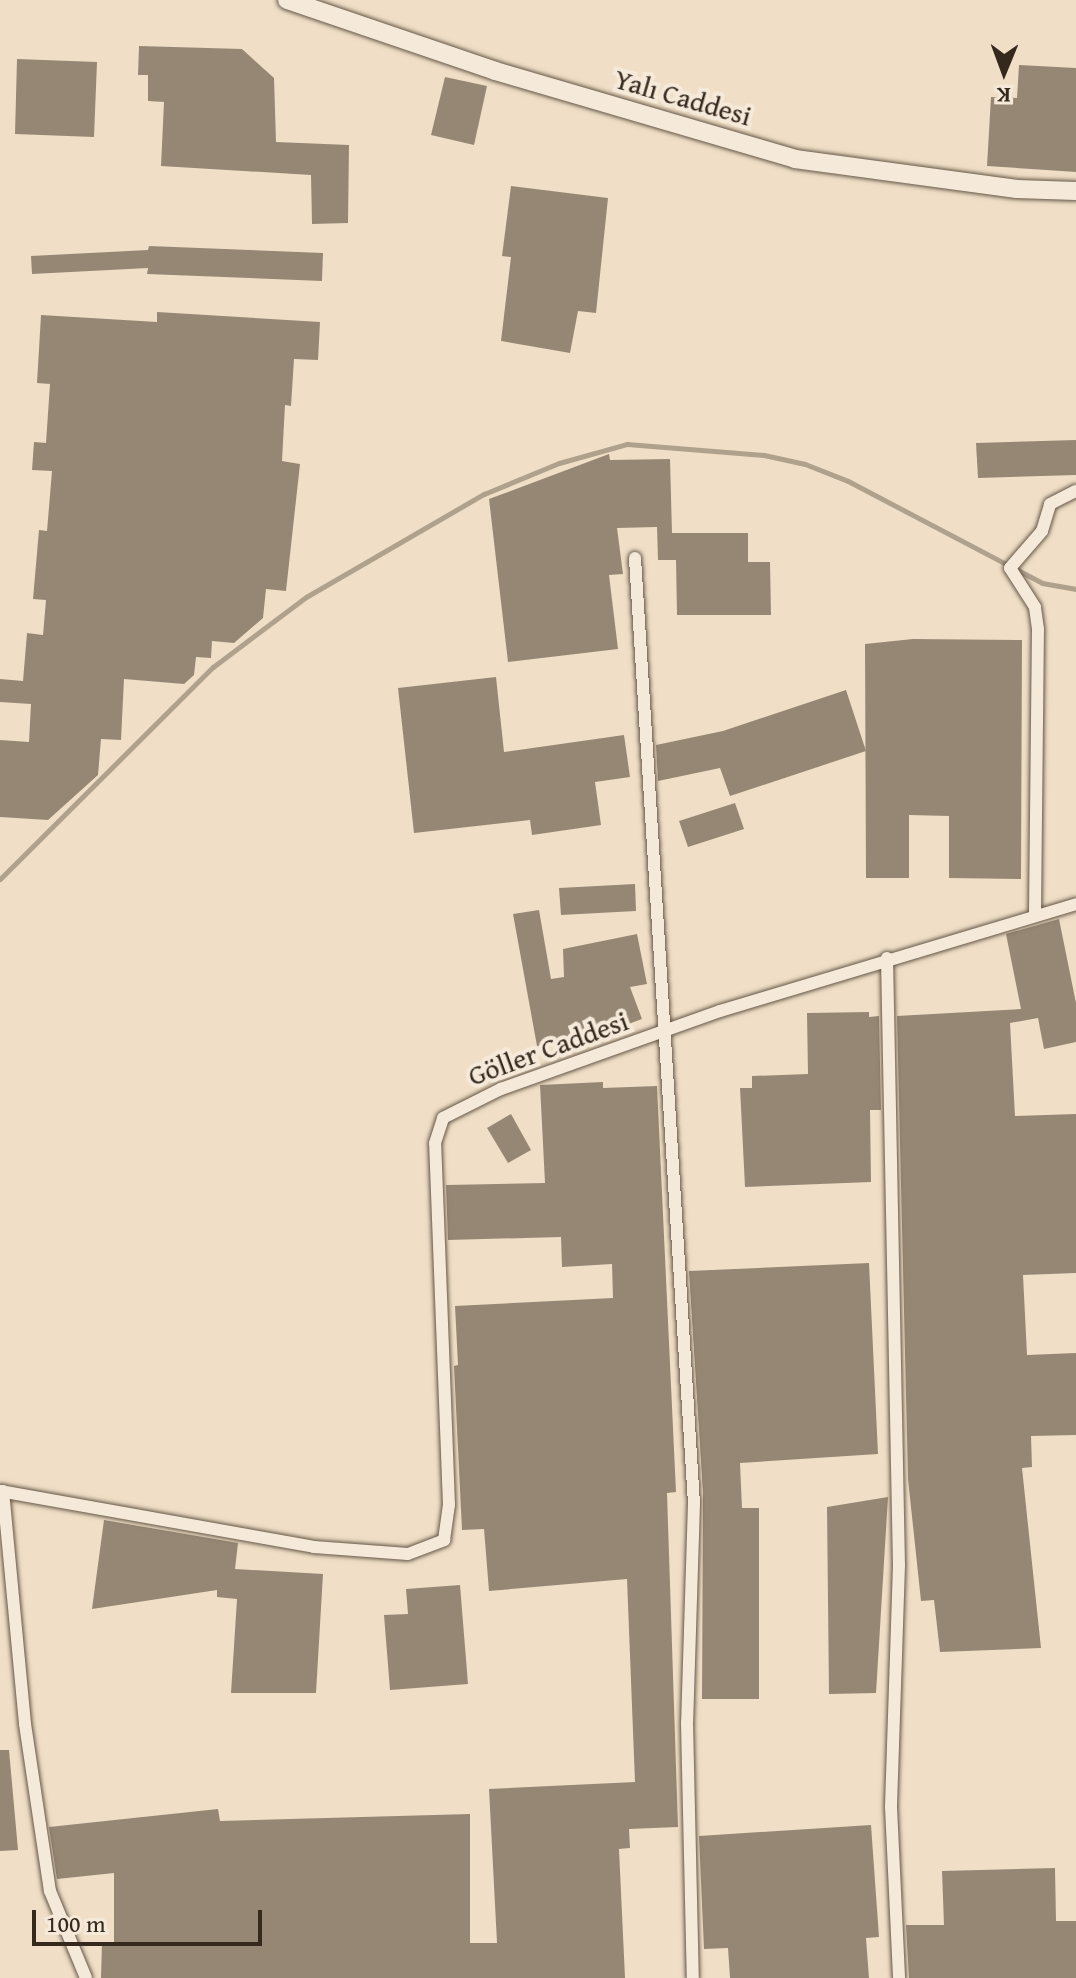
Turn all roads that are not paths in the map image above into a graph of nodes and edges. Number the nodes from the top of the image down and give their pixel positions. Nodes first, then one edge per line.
1 (287, 0) edge
2 (1076, 191) edge
3 (1076, 491) edge
4 (635, 558) dead end
5 (1076, 904) edge
6 (1035, 912) junction
7 (887, 958) junction
8 (665, 1030) junction
9 (2, 1491) edge
10 (15, 1619) junction
11 (0, 1622) edge
12 (86, 1978) edge
13 (693, 1978) edge
14 (899, 1978) edge

1 - 2 street, Yalı Caddesi
3 - 6 street
4 - 8 street
5 - 6 street, Göller Caddesi
6 - 7 street, Göller Caddesi
7 - 8 street, Göller Caddesi
7 - 14 street
8 - 9 street, Göller Caddesi
8 - 13 street
9 - 10 street
10 - 11 street
10 - 12 street

